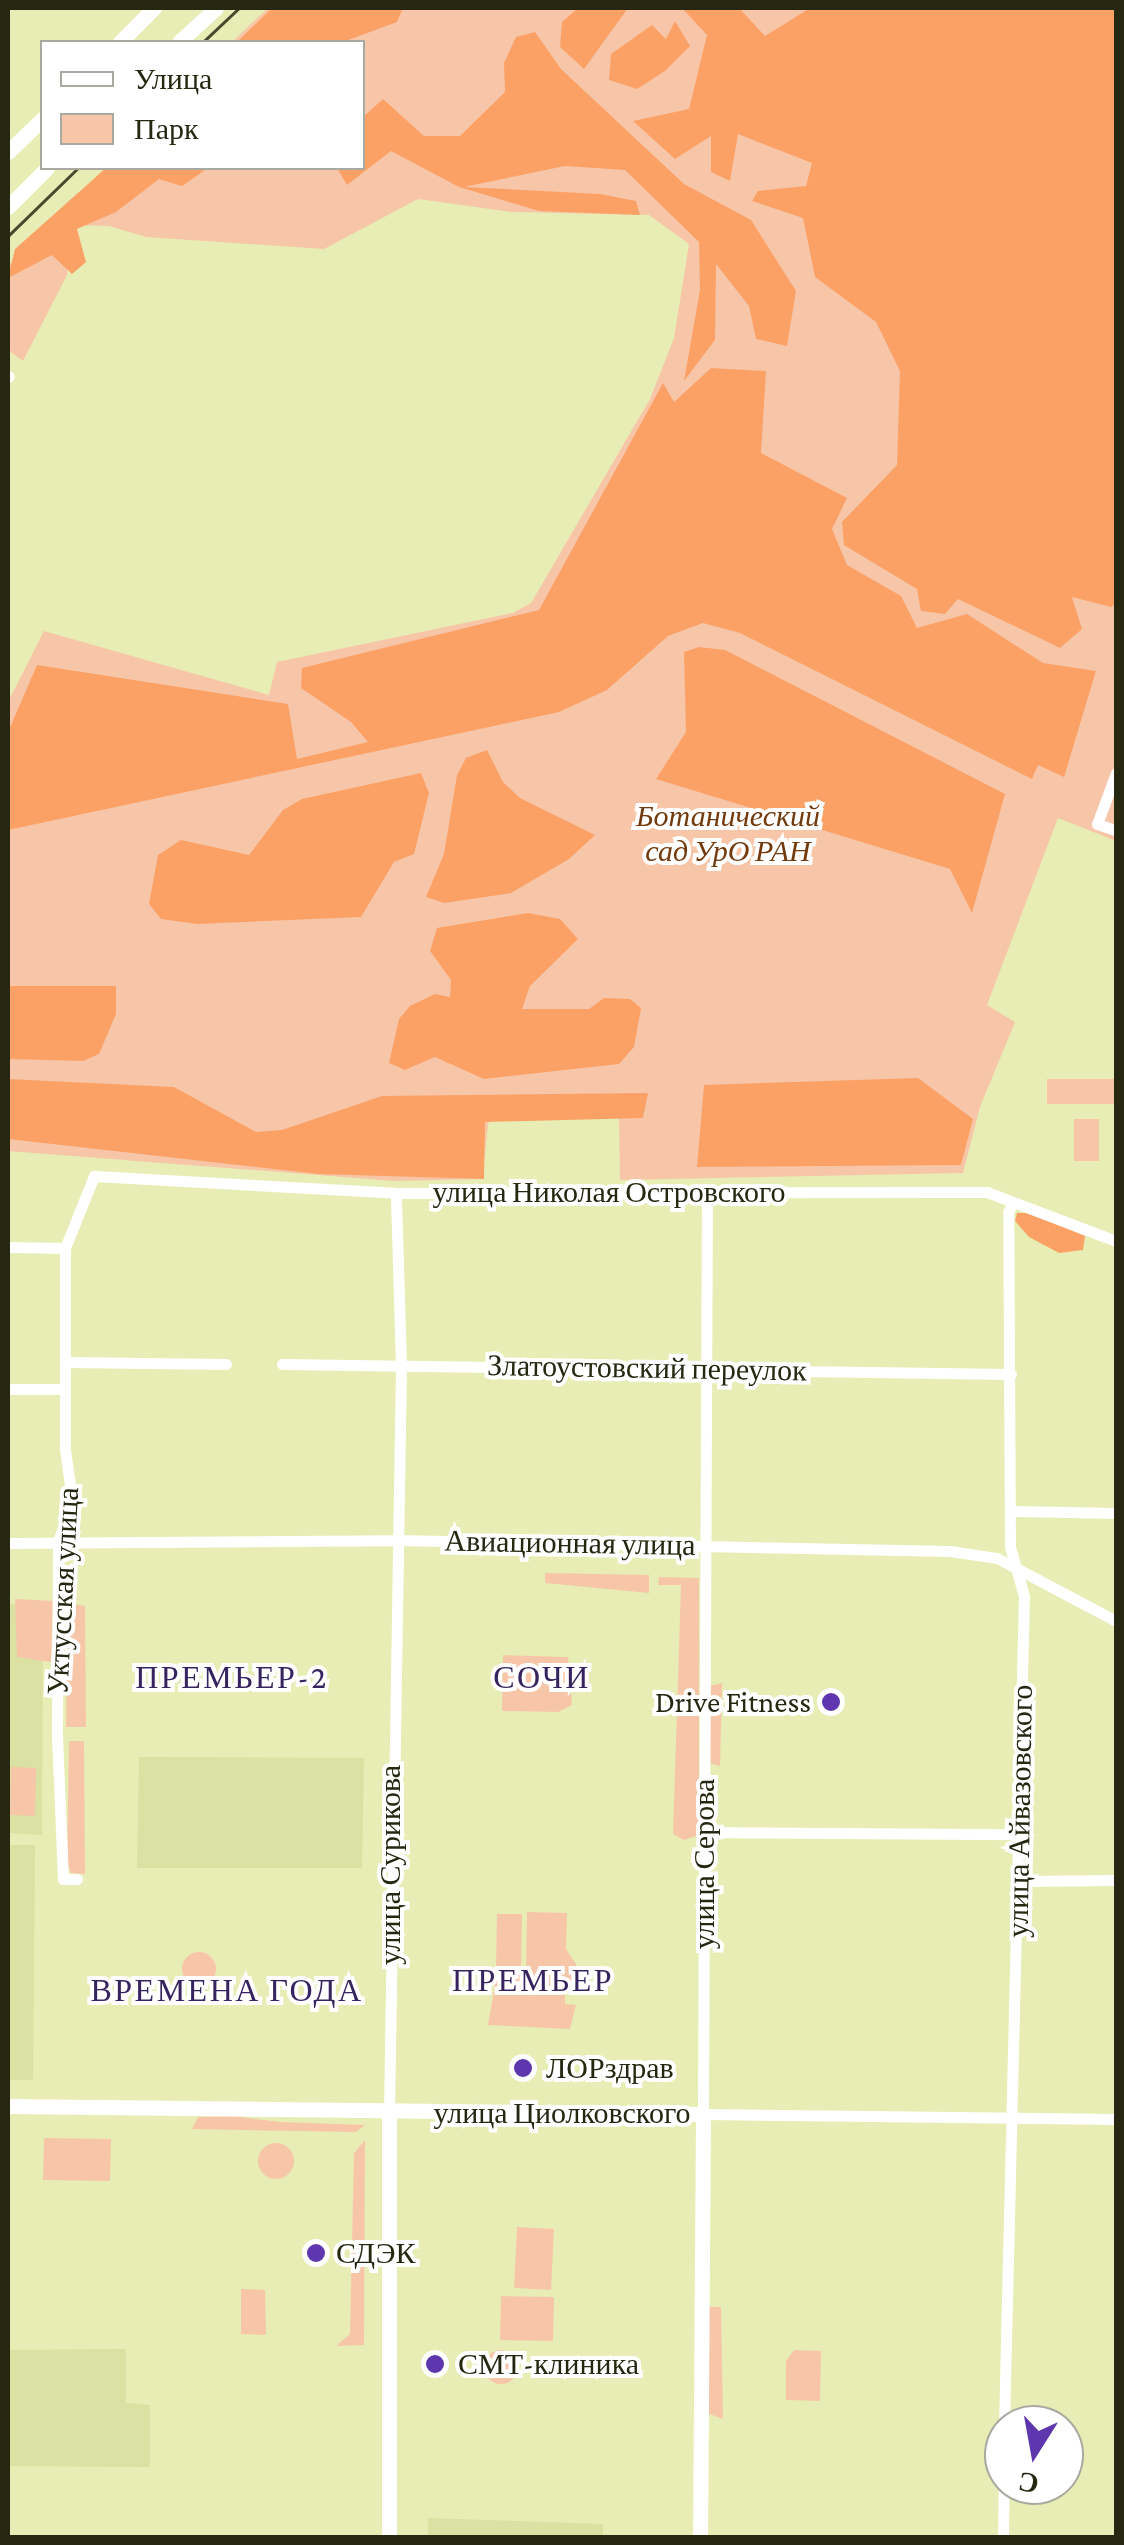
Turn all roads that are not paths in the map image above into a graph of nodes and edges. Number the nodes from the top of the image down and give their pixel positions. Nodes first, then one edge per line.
1 (154, 8) edge
2 (216, 8) edge
3 (122, 40) edge
4 (180, 40) edge
5 (40, 121) edge
6 (8, 152) edge
7 (45, 170) edge
8 (8, 207) edge
9 (1116, 773) edge
10 (1116, 830) edge
11 (94, 1176) joint
12 (707, 1191) junction
13 (396, 1192) junction
14 (1013, 1202) junction
15 (1116, 1241) edge
16 (8, 1247) edge
17 (65, 1248) junction
18 (66, 1362) junction
19 (226, 1364) dead end
20 (282, 1364) dead end
21 (401, 1366) junction
22 (707, 1368) junction
23 (1012, 1374) junction
24 (8, 1389) edge
25 (65, 1389) junction
26 (1010, 1511) junction
27 (1116, 1513) edge
28 (394, 1540) junction
29 (58, 1542) junction
30 (8, 1543) edge
31 (707, 1545) junction
32 (1014, 1568) junction
33 (1116, 1621) edge
34 (704, 1832) junction
35 (1020, 1834) junction
36 (77, 1879) dead end
37 (1116, 1880) edge
38 (1019, 1881) junction
39 (8, 2106) edge
40 (390, 2112) junction
41 (704, 2114) junction
42 (1116, 2119) edge
43 (1012, 2120) junction
44 (1005, 2405) edge
45 (1003, 2505) edge
46 (390, 2538) edge
47 (700, 2538) edge
48 (1003, 2538) edge

1 - 3 street
2 - 4 street
5 - 6 street
7 - 8 street
9 - 10 street
11 - 13 street, улица Николая Островского
11 - 17 street, Уктусская улица
12 - 13 street, улица Николая Островского
12 - 14 street, улица Николая Островского
12 - 22 street, улица Серова
13 - 21 street, улица Сурикова
14 - 15 street, улица Николая Островского
14 - 23 street, улица Айвазовского
16 - 17 street
17 - 18 street, Уктусская улица
18 - 19 street
18 - 25 street, Уктусская улица
20 - 21 street, Златоустовский переулок
21 - 22 street, Златоустовский переулок
21 - 28 street, улица Сурикова
22 - 23 street, Златоустовский переулок
22 - 31 street, улица Серова
23 - 26 street, улица Айвазовского
24 - 25 street
25 - 29 street, Уктусская улица
26 - 27 street
26 - 32 street, улица Айвазовского
28 - 29 street, Авиационная улица
28 - 31 street, Авиационная улица
28 - 40 street, улица Сурикова
29 - 30 street, Авиационная улица
29 - 36 street, Уктусская улица
31 - 32 street, Авиационная улица
31 - 34 street, улица Серова
32 - 33 street, Авиационная улица
32 - 35 street, улица Айвазовского
34 - 35 street
34 - 41 street, улица Серова
35 - 38 street, улица Айвазовского
37 - 38 street
38 - 43 street, улица Айвазовского
39 - 40 street, улица Циолковского
40 - 41 street, улица Циолковского
40 - 46 street, улица Сурикова
41 - 43 street, улица Циолковского
41 - 47 street, улица Серова
42 - 43 street, улица Циолковского
43 - 44 street, улица Айвазовского
45 - 48 street

